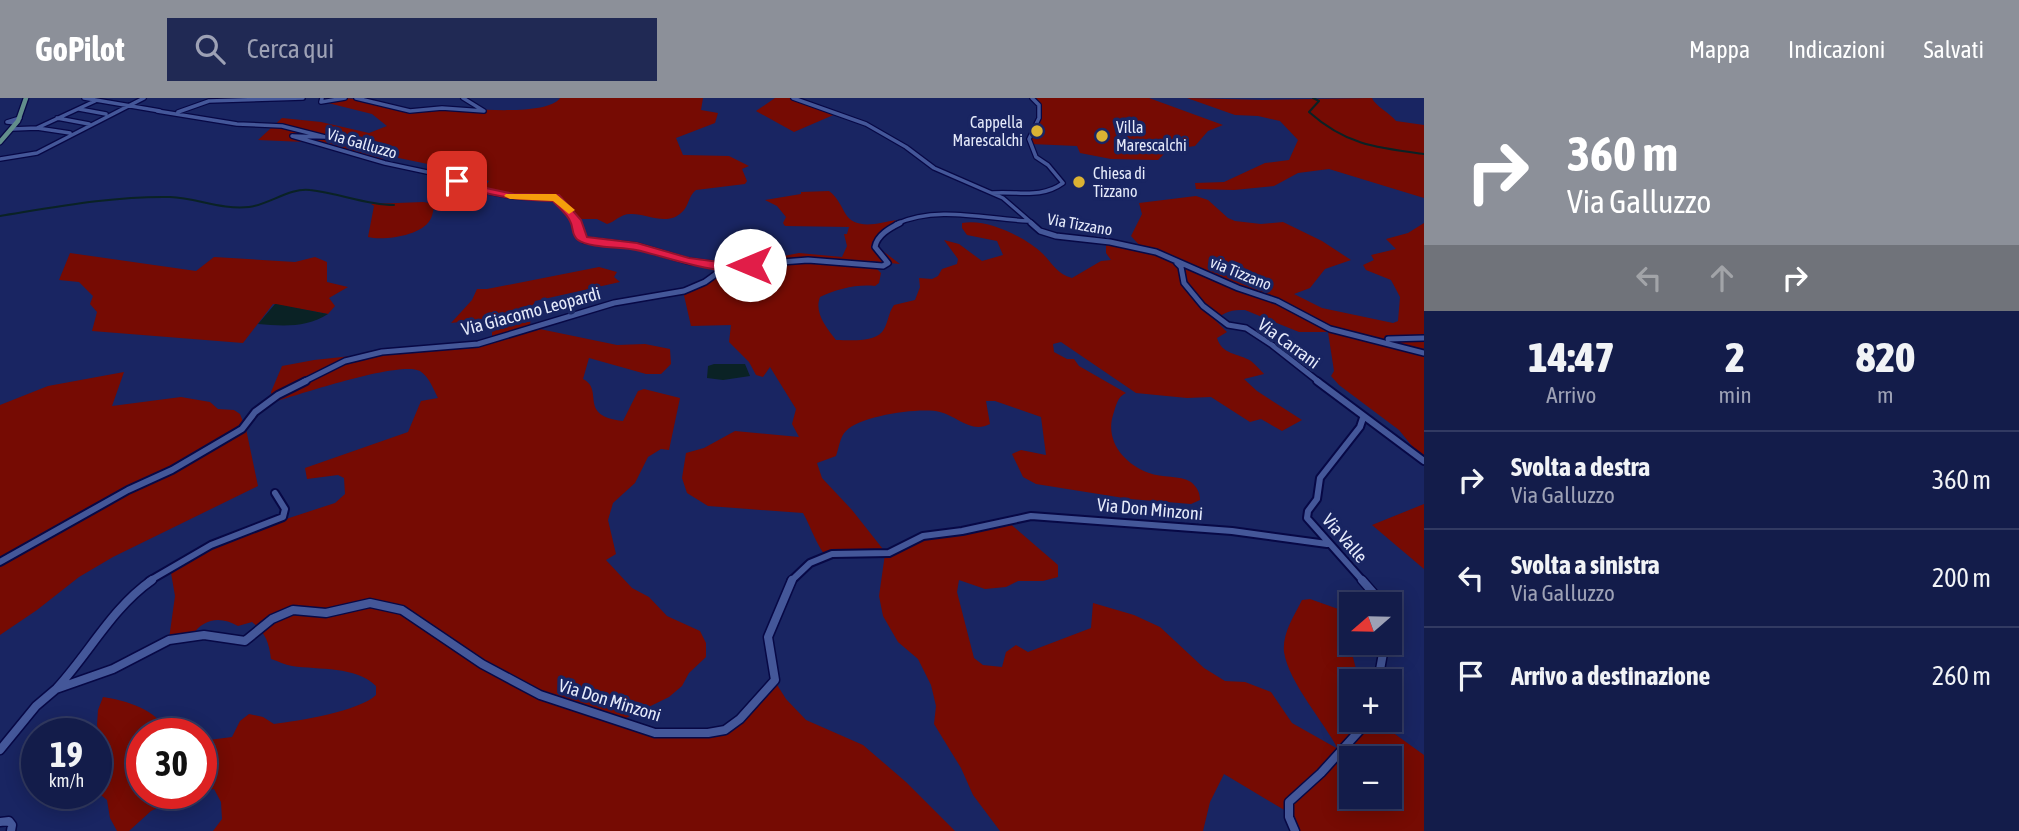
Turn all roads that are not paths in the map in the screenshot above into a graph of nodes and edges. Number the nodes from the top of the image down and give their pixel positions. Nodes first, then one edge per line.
1 (26, 98) edge
2 (84, 98) edge
3 (125, 98) edge
4 (144, 98) edge
5 (303, 98) edge
6 (322, 98) edge
7 (345, 98) edge
8 (356, 98) edge
9 (463, 98) edge
10 (793, 98) edge
11 (1032, 98) edge
12 (96, 100) junction
13 (114, 103) junction
14 (127, 106) junction
15 (77, 108) junction
16 (157, 111) junction
17 (106, 114) dead end
18 (51, 115) dead end
19 (59, 117) junction
20 (18, 121) junction
21 (0, 123) edge
22 (89, 124) dead end
23 (37, 128) junction
24 (12, 129) junction
25 (70, 133) dead end
26 (0, 142) edge
27 (0, 159) edge
28 (993, 193) junction
29 (1028, 221) junction
30 (1147, 250) junction
31 (727, 266) junction
32 (1424, 338) edge
33 (1371, 339) junction
34 (1424, 353) edge
35 (1363, 418) junction
36 (1424, 461) edge
37 (275, 493) dead end
38 (1327, 544) junction
39 (0, 562) edge
40 (1371, 592) edge
41 (56, 690) junction
42 (1358, 732) edge
43 (0, 750) edge
44 (0, 822) edge
45 (11, 831) edge
46 (1295, 831) edge

1 - 20 main road
2 - 12 street
3 - 13 street
4 - 14 street
5 - 16 street
6 - 7 street
8 - 9 street
10 - 28 street, Via Tizzano
11 - 28 street
12 - 13 street
12 - 15 street
13 - 14 street
14 - 16 street
14 - 27 street
15 - 17 street
15 - 19 street
16 - 31 street, Via Galluzzo
18 - 19 street
19 - 22 street
19 - 23 street
20 - 21 street
20 - 24 main road
23 - 24 street
23 - 25 street
24 - 26 main road
28 - 29 street, Via Tizzano
29 - 30 street, Via Tizzano
29 - 31 street, Via Giacomo Leopardi
30 - 33 street, via Tizzano
30 - 35 street, Via Carrani
31 - 39 street, Via Giacomo Leopardi
32 - 33 street
33 - 34 street, via Tizzano
35 - 36 street, Via Carrani
35 - 38 street, Via Valle
37 - 41 street
38 - 40 street, Via Valle
38 - 41 street, Via Don Minzoni
41 - 43 street, Via Don Minzoni
42 - 46 street
44 - 45 street

